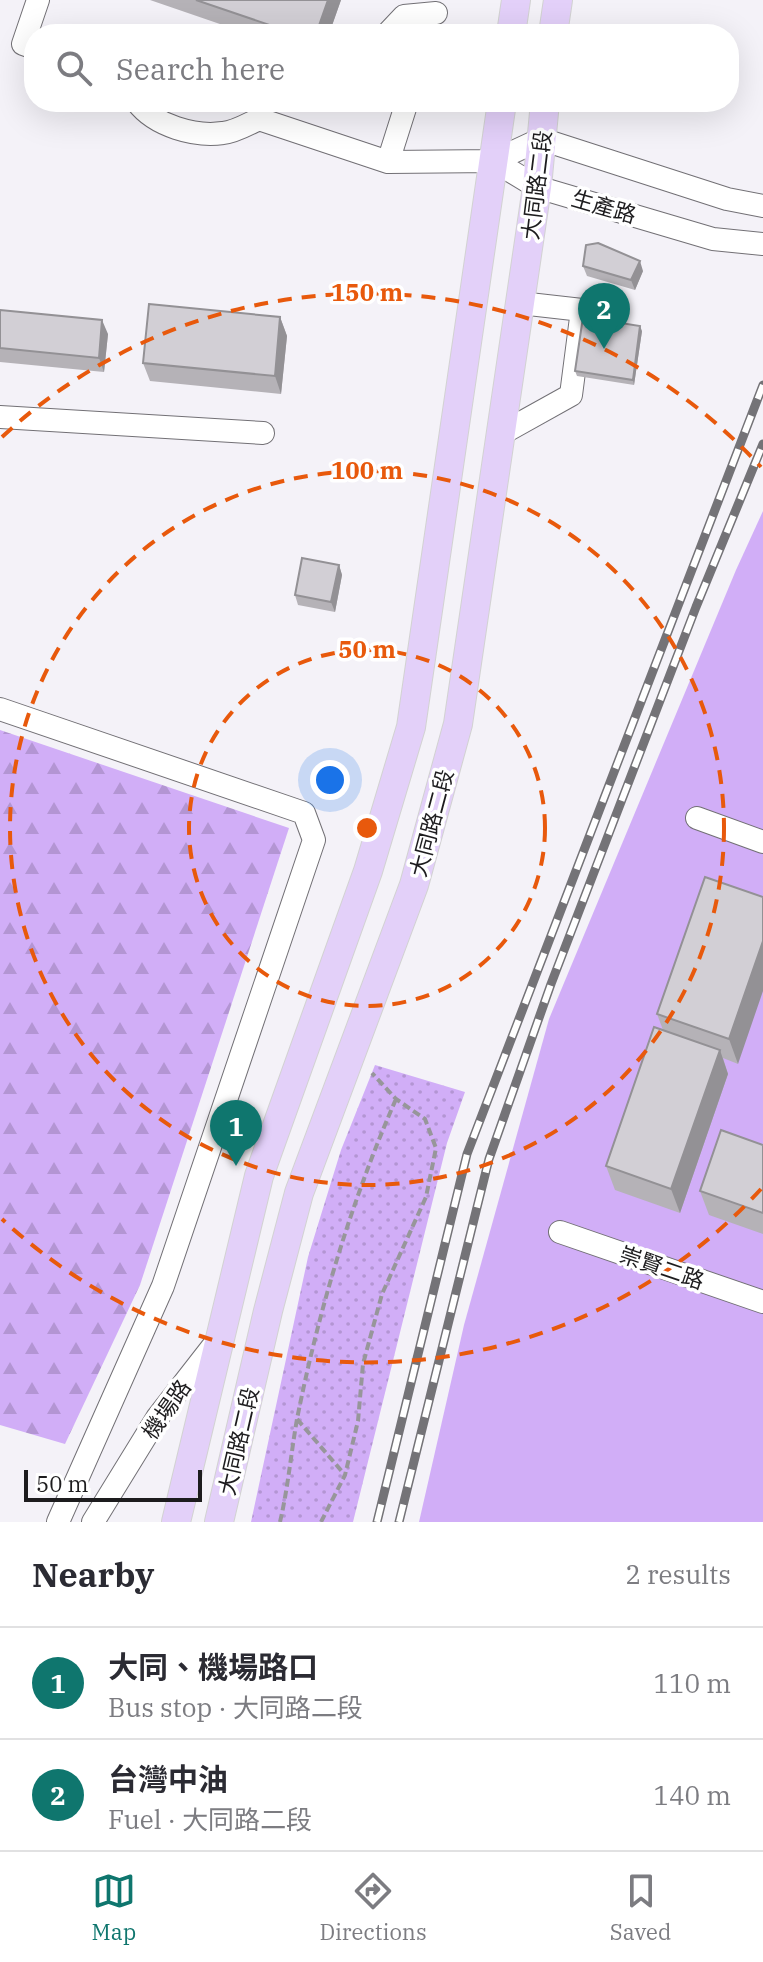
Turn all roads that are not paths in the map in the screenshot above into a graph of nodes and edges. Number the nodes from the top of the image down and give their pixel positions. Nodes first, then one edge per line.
1 (38, 0) edge
2 (516, 0) edge
3 (558, 0) edge
4 (434, 16) edge
5 (30, 24) edge
6 (396, 24) edge
7 (512, 24) edge
8 (554, 24) edge
9 (147, 112) edge
10 (255, 112) edge
11 (259, 112) edge
12 (404, 112) edge
13 (501, 112) edge
14 (544, 112) edge
15 (541, 139) junction
16 (494, 161) junction
17 (388, 162) junction
18 (537, 187) junction
19 (763, 206) edge
20 (763, 244) edge
21 (520, 303) junction
22 (0, 417) edge
23 (263, 433) dead end
24 (501, 434) junction
25 (0, 709) edge
26 (697, 818) dead end
27 (763, 842) edge
28 (560, 1232) dead end
29 (763, 1302) edge
30 (217, 1340) junction
31 (58, 1522) edge
32 (93, 1522) edge
33 (176, 1522) edge
34 (219, 1522) edge

1 - 5 street
2 - 7 main road
3 - 8 main road
4 - 6 street
9 - 10 street
11 - 17 street
12 - 17 street
13 - 16 main road, 大同路二段
14 - 15 main road, 大同路二段
15 - 16 street
15 - 18 main road, 大同路二段
15 - 19 street, 生產路
16 - 17 street
16 - 18 street, 生產路
16 - 30 main road, 大同路二段
18 - 20 street, 生產路
18 - 21 main road, 大同路二段
21 - 24 main road, 大同路二段
21 - 24 street
22 - 23 street
24 - 34 main road, 大同路二段
25 - 31 street
26 - 27 street
28 - 29 street, 崇賢二路
30 - 32 street, 機場路
30 - 33 main road, 大同路二段

